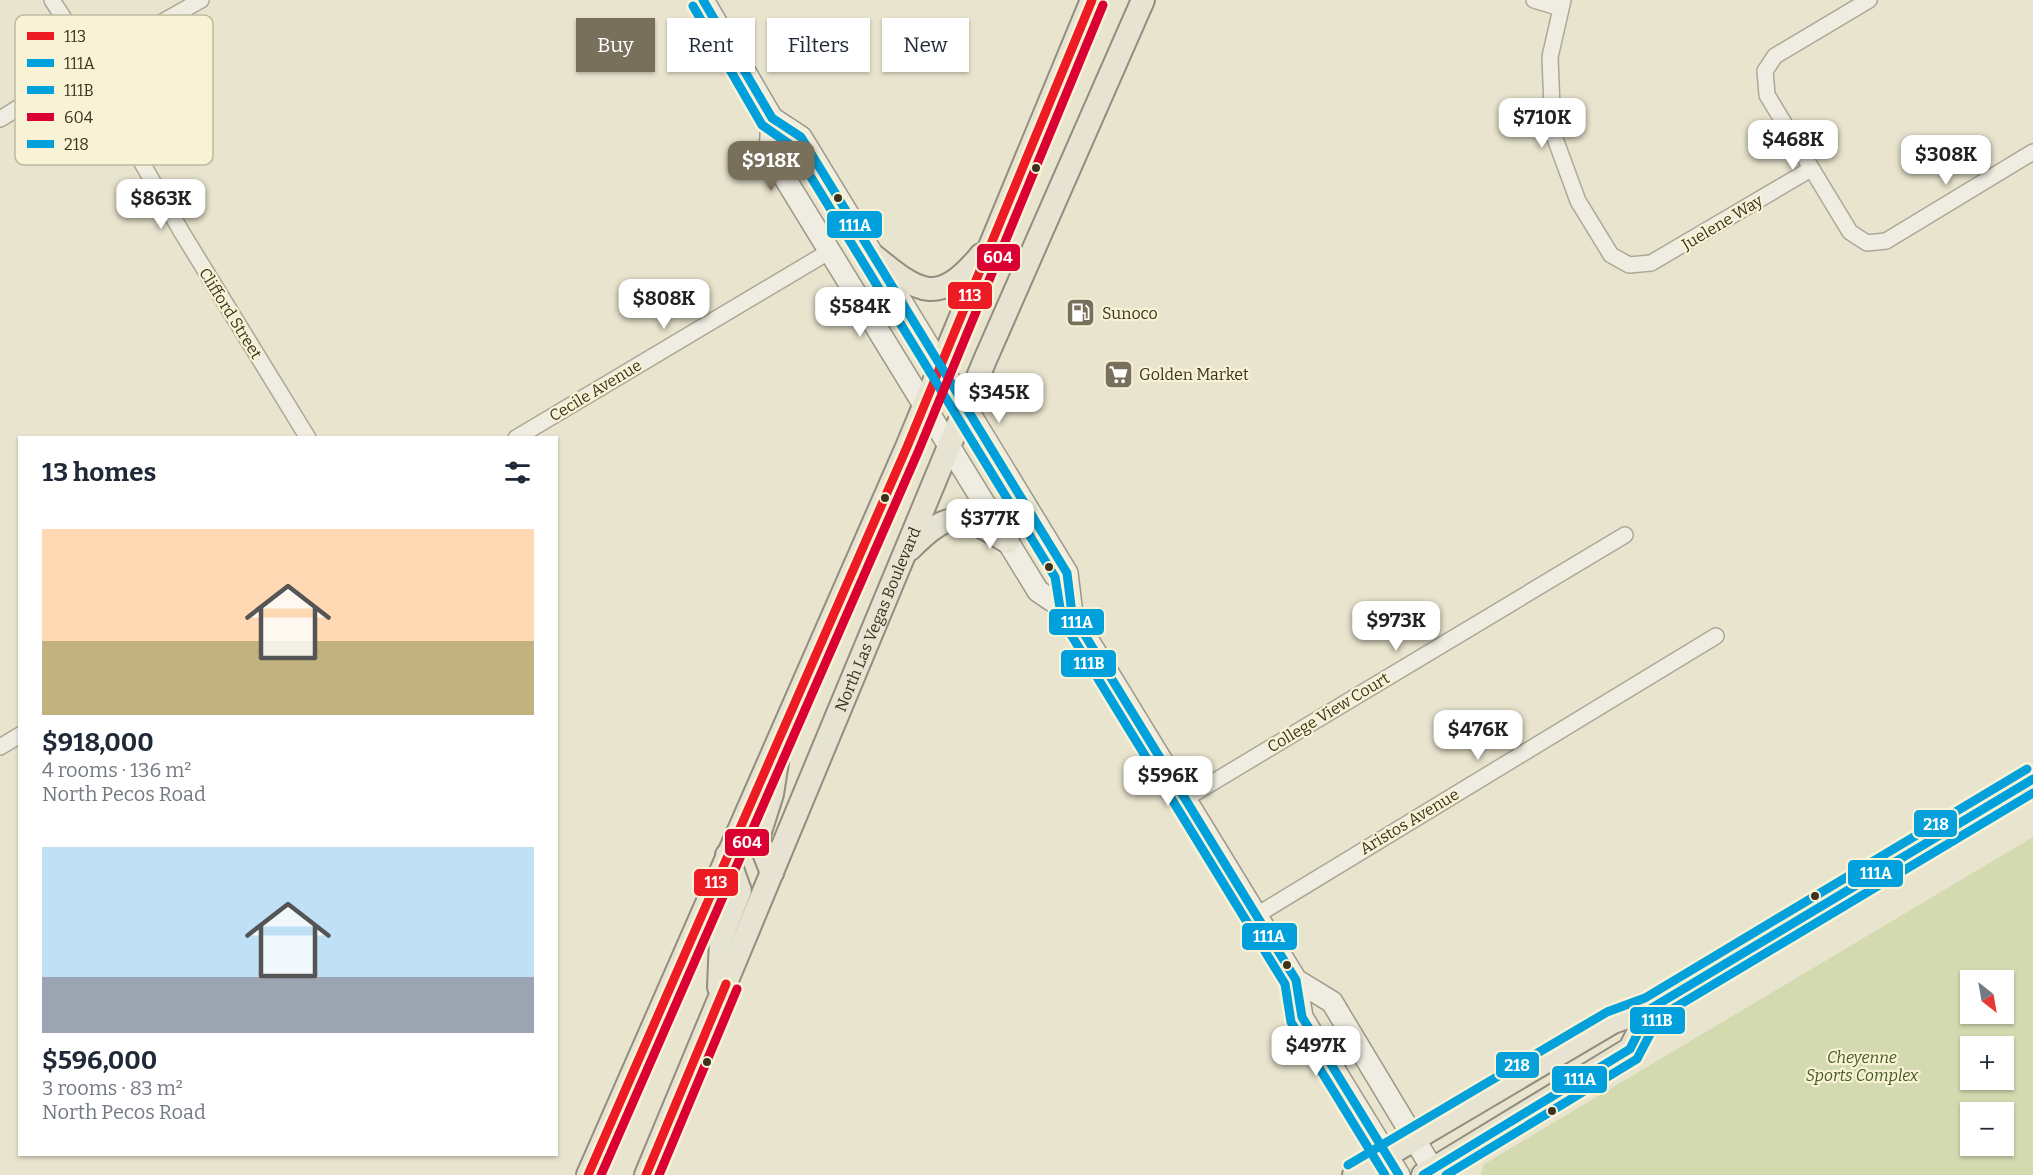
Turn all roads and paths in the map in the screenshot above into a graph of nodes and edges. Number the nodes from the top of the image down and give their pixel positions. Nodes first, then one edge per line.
1 (52, 0) edge
2 (201, 0) edge
3 (703, 0) edge
4 (1092, 0) edge
5 (1143, 0) edge
6 (1534, 0) edge
7 (1869, 0) edge
8 (1561, 4) edge
9 (62, 15) edge
10 (175, 15) edge
11 (15, 110) edge
12 (772, 118) junction
13 (0, 119) edge
14 (2033, 152) edge
15 (143, 165) edge
16 (1812, 169) junction
17 (993, 240) junction
18 (830, 250) junction
19 (874, 256) junction
20 (941, 366) junction
21 (924, 405) junction
22 (965, 407) junction
23 (307, 436) edge
24 (519, 436) edge
25 (949, 446) junction
26 (1625, 535) dead end
27 (1008, 542) junction
28 (903, 557) junction
29 (1072, 614) junction
30 (1716, 636) dead end
31 (782, 730) junction
32 (18, 736) edge
33 (0, 747) edge
34 (2033, 779) edge
35 (1185, 799) junction
36 (727, 855) junction
37 (772, 873) junction
38 (1257, 915) junction
39 (1296, 980) junction
40 (718, 1003) junction
41 (1650, 1009) junction
42 (1414, 1138) junction
43 (1386, 1155) junction
44 (1430, 1173) edge
45 (588, 1175) edge
46 (646, 1175) edge
47 (1354, 1175) edge
48 (1399, 1175) edge

1 - 9 street, Clifford Street
2 - 10 street
3 - 12 main road
4 - 17 main road
5 - 22 main road, North Las Vegas Boulevard
6 - 8 street
7 - 16 street
8 - 16 street, Juelene Way
11 - 13 street
12 - 18 main road
12 - 19 main road
14 - 16 street
15 - 23 street, Clifford Street
17 - 19 main road
17 - 20 main road
18 - 21 main road
18 - 24 street, Cecile Avenue
19 - 20 main road
20 - 21 main road
20 - 22 main road
21 - 25 main road
21 - 31 main road
22 - 25 main road, North Las Vegas Boulevard
22 - 29 main road
25 - 27 main road
25 - 28 main road, North Las Vegas Boulevard
26 - 35 street, College View Court
27 - 28 main road
27 - 29 main road
28 - 37 main road, North Las Vegas Boulevard
29 - 35 main road
30 - 38 street, Aristos Avenue
31 - 36 main road
31 - 37 main road
32 - 33 street
34 - 41 main road
35 - 38 main road
36 - 40 main road
36 - 45 main road
37 - 40 main road, North Las Vegas Boulevard
38 - 39 main road
39 - 42 main road
39 - 43 main road
40 - 46 main road, North Las Vegas Boulevard
41 - 42 main road
41 - 44 main road
42 - 43 main road
42 - 44 main road
43 - 47 main road
43 - 48 main road

